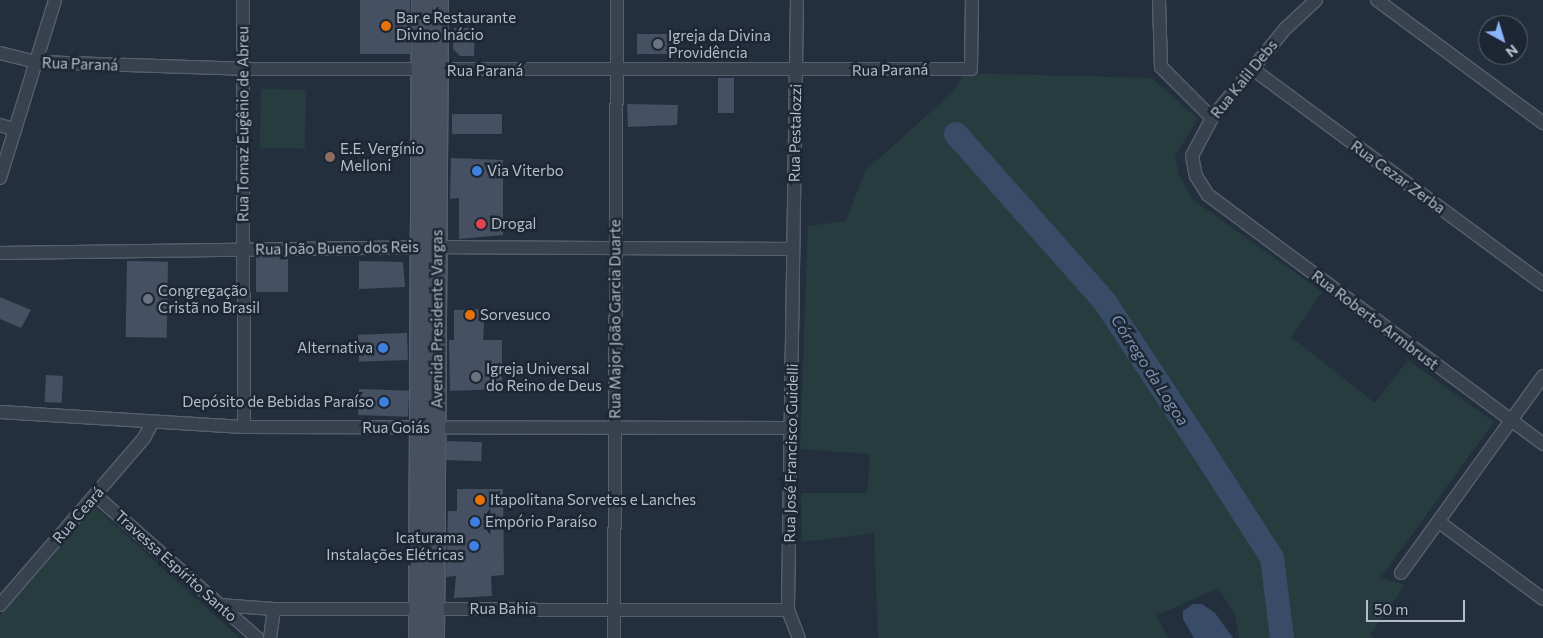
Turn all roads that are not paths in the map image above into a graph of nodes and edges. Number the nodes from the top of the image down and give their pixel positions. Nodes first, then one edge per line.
1 (55, 0) edge
2 (243, 0) edge
3 (422, 0) edge
4 (439, 0) edge
5 (616, 0) edge
6 (797, 0) edge
7 (972, 0) edge
8 (1159, 0) edge
9 (1316, 0) edge
10 (1377, 0) edge
11 (0, 53) edge
12 (36, 62) junction
13 (243, 69) junction
14 (616, 70) junction
15 (1254, 70) junction
16 (421, 71) junction
17 (438, 71) junction
18 (796, 71) junction
19 (1212, 118) junction
20 (1543, 123) edge
21 (0, 125) edge
22 (15, 130) junction
23 (0, 178) edge
24 (1208, 196) joint
25 (420, 247) junction
26 (438, 247) junction
27 (242, 249) junction
28 (794, 249) junction
29 (615, 250) junction
30 (0, 252) edge
31 (793, 265) joint
32 (1543, 284) edge
33 (1543, 376) edge
34 (0, 412) edge
35 (1510, 420) junction
36 (152, 422) junction
37 (244, 427) junction
38 (437, 428) junction
39 (792, 428) junction
40 (418, 429) junction
41 (614, 429) junction
42 (1543, 444) edge
43 (95, 495) junction
44 (1440, 522) junction
45 (1401, 573) dead end
46 (1543, 599) edge
47 (0, 605) edge
48 (219, 605) junction
49 (614, 608) junction
50 (274, 609) junction
51 (426, 609) junction
52 (788, 610) junction
53 (257, 638) edge
54 (270, 638) edge
55 (418, 638) edge
56 (434, 638) edge
57 (614, 638) edge
58 (799, 638) edge

1 - 12 street
2 - 13 street, Rua Tomaz Eugênio de Abreu
3 - 16 main road, Avenida Presidente Vargas
4 - 17 main road, Avenida Presidente Vargas
5 - 14 street, Rua Major João Garcia Duarte
6 - 18 street, Rua Pestalozzi
7 - 18 street, Rua Paraná
8 - 19 street
9 - 15 street, Rua Kalil Debs
10 - 20 street
11 - 12 street, Rua Paraná
12 - 13 street, Rua Paraná
12 - 22 street
13 - 16 street, Rua Paraná
13 - 27 street, Rua Tomaz Eugênio de Abreu
14 - 17 street, Rua Paraná
14 - 18 street, Rua Paraná
14 - 29 street, Rua Major João Garcia Duarte
15 - 19 street, Rua Kalil Debs
15 - 32 street, Rua Cezar Zerba
16 - 17 street, Rua Paraná
16 - 25 main road, Avenida Presidente Vargas
17 - 26 main road, Avenida Presidente Vargas
18 - 28 street, Rua Pestalozzi
19 - 24 street, Rua Kalil Debs
21 - 22 street
22 - 23 street
24 - 35 street, Rua Roberto Armbrust
25 - 26 street, Rua João Bueno dos Reis
25 - 27 street, Rua João Bueno dos Reis
25 - 40 main road, Avenida Presidente Vargas
26 - 29 street, Rua João Bueno dos Reis
26 - 38 main road, Avenida Presidente Vargas
27 - 30 street, Rua João Bueno dos Reis
27 - 37 street, Rua Tomaz Eugênio de Abreu
28 - 29 street, Rua João Bueno dos Reis
28 - 31 street, Rua Pestalozzi
29 - 41 street, Rua Major João Garcia Duarte
31 - 39 street, Rua José Francisco Guidelli
33 - 35 street
34 - 36 street, Rua Goiás
35 - 42 street, Rua Roberto Armbrust
35 - 44 street
36 - 37 street, Rua Goiás
36 - 43 street, Rua Ceará
37 - 40 street, Rua Goiás
38 - 40 street, Rua Goiás
38 - 41 street, Rua Goiás
38 - 51 main road, Avenida Presidente Vargas
39 - 41 street, Rua Goiás
39 - 52 street, Rua José Francisco Guidelli
40 - 51 main road, Avenida Presidente Vargas
41 - 49 street, Rua Major João Garcia Duarte
43 - 47 street, Rua Ceará
43 - 48 street, Travessa Espírito Santo
44 - 45 street
44 - 46 street
48 - 50 street, Rua Bahia
48 - 53 street, Travessa Espírito Santo
49 - 51 street, Rua Bahia
49 - 52 street, Rua Bahia
49 - 57 street, Rua Major João Garcia Duarte
50 - 51 street, Rua Bahia
50 - 54 street
51 - 55 main road, Avenida Presidente Vargas
51 - 56 main road, Avenida Presidente Vargas
52 - 58 street, Rua José Francisco Guidelli

